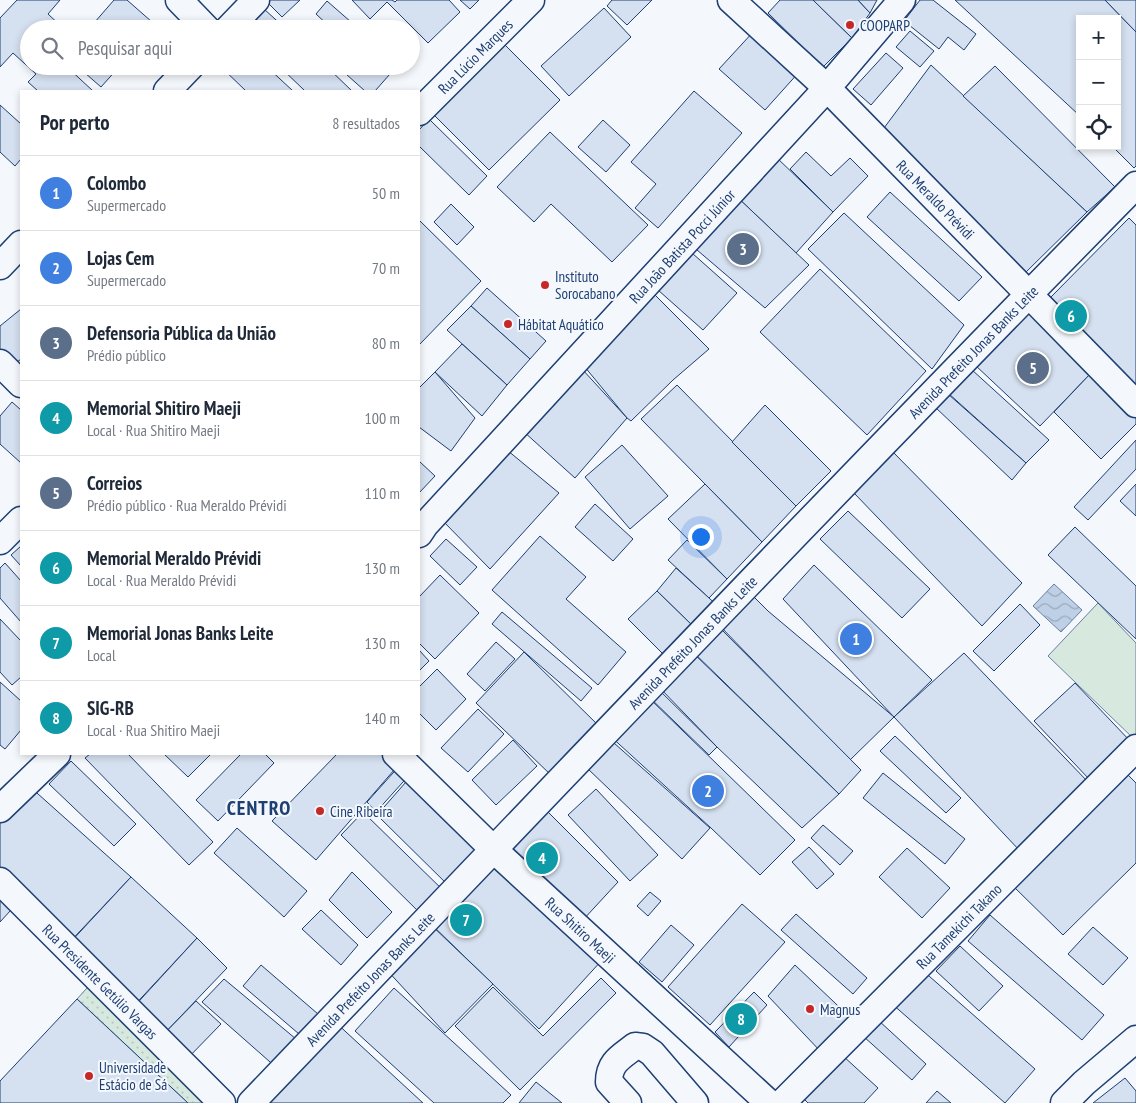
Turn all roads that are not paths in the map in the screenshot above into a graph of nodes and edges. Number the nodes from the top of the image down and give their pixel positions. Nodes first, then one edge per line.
1 (179, 0) edge
2 (256, 0) edge
3 (531, 0) edge
4 (731, 0) edge
5 (902, 0) edge
6 (198, 20) edge
7 (237, 20) edge
8 (183, 75) edge
9 (827, 88) junction
10 (169, 90) edge
11 (420, 111) edge
12 (1136, 185) edge
13 (20, 245) edge
14 (0, 266) edge
15 (1028, 294) junction
16 (0, 363) edge
17 (20, 383) edge
18 (1136, 404) edge
19 (20, 521) edge
20 (421, 528) edge
21 (0, 541) edge
22 (1136, 748) edge
23 (56, 755) edge
24 (397, 755) edge
25 (0, 809) edge
26 (493, 849) junction
27 (0, 881) edge
28 (1136, 1039) edge
29 (222, 1103) edge
30 (250, 1103) edge
31 (628, 1103) edge
32 (695, 1103) edge
33 (769, 1103) edge
34 (782, 1103) edge
35 (1064, 1103) edge

1 - 6 street
2 - 7 street
3 - 11 street, Rua Lúcio Marques
4 - 9 street, Rua Meraldo Prévidi
5 - 9 street, Rua João Batista Pocci Júnior
8 - 10 street
9 - 15 street, Rua Meraldo Prévidi
9 - 20 street, Rua João Batista Pocci Júnior
12 - 15 street, Avenida Prefeito Jonas Banks Leite
13 - 14 street
15 - 18 street, Rua Meraldo Prévidi
15 - 26 street, Avenida Prefeito Jonas Banks Leite
16 - 17 street
19 - 21 street
22 - 34 street, Rua Tamekichi Takano
23 - 25 street
24 - 26 street, Rua Shitiro Maeji
26 - 30 street, Avenida Prefeito Jonas Banks Leite
26 - 33 street, Rua Shitiro Maeji
27 - 29 street, Rua Presidente Getúlio Vargas
28 - 35 street
31 - 32 street

